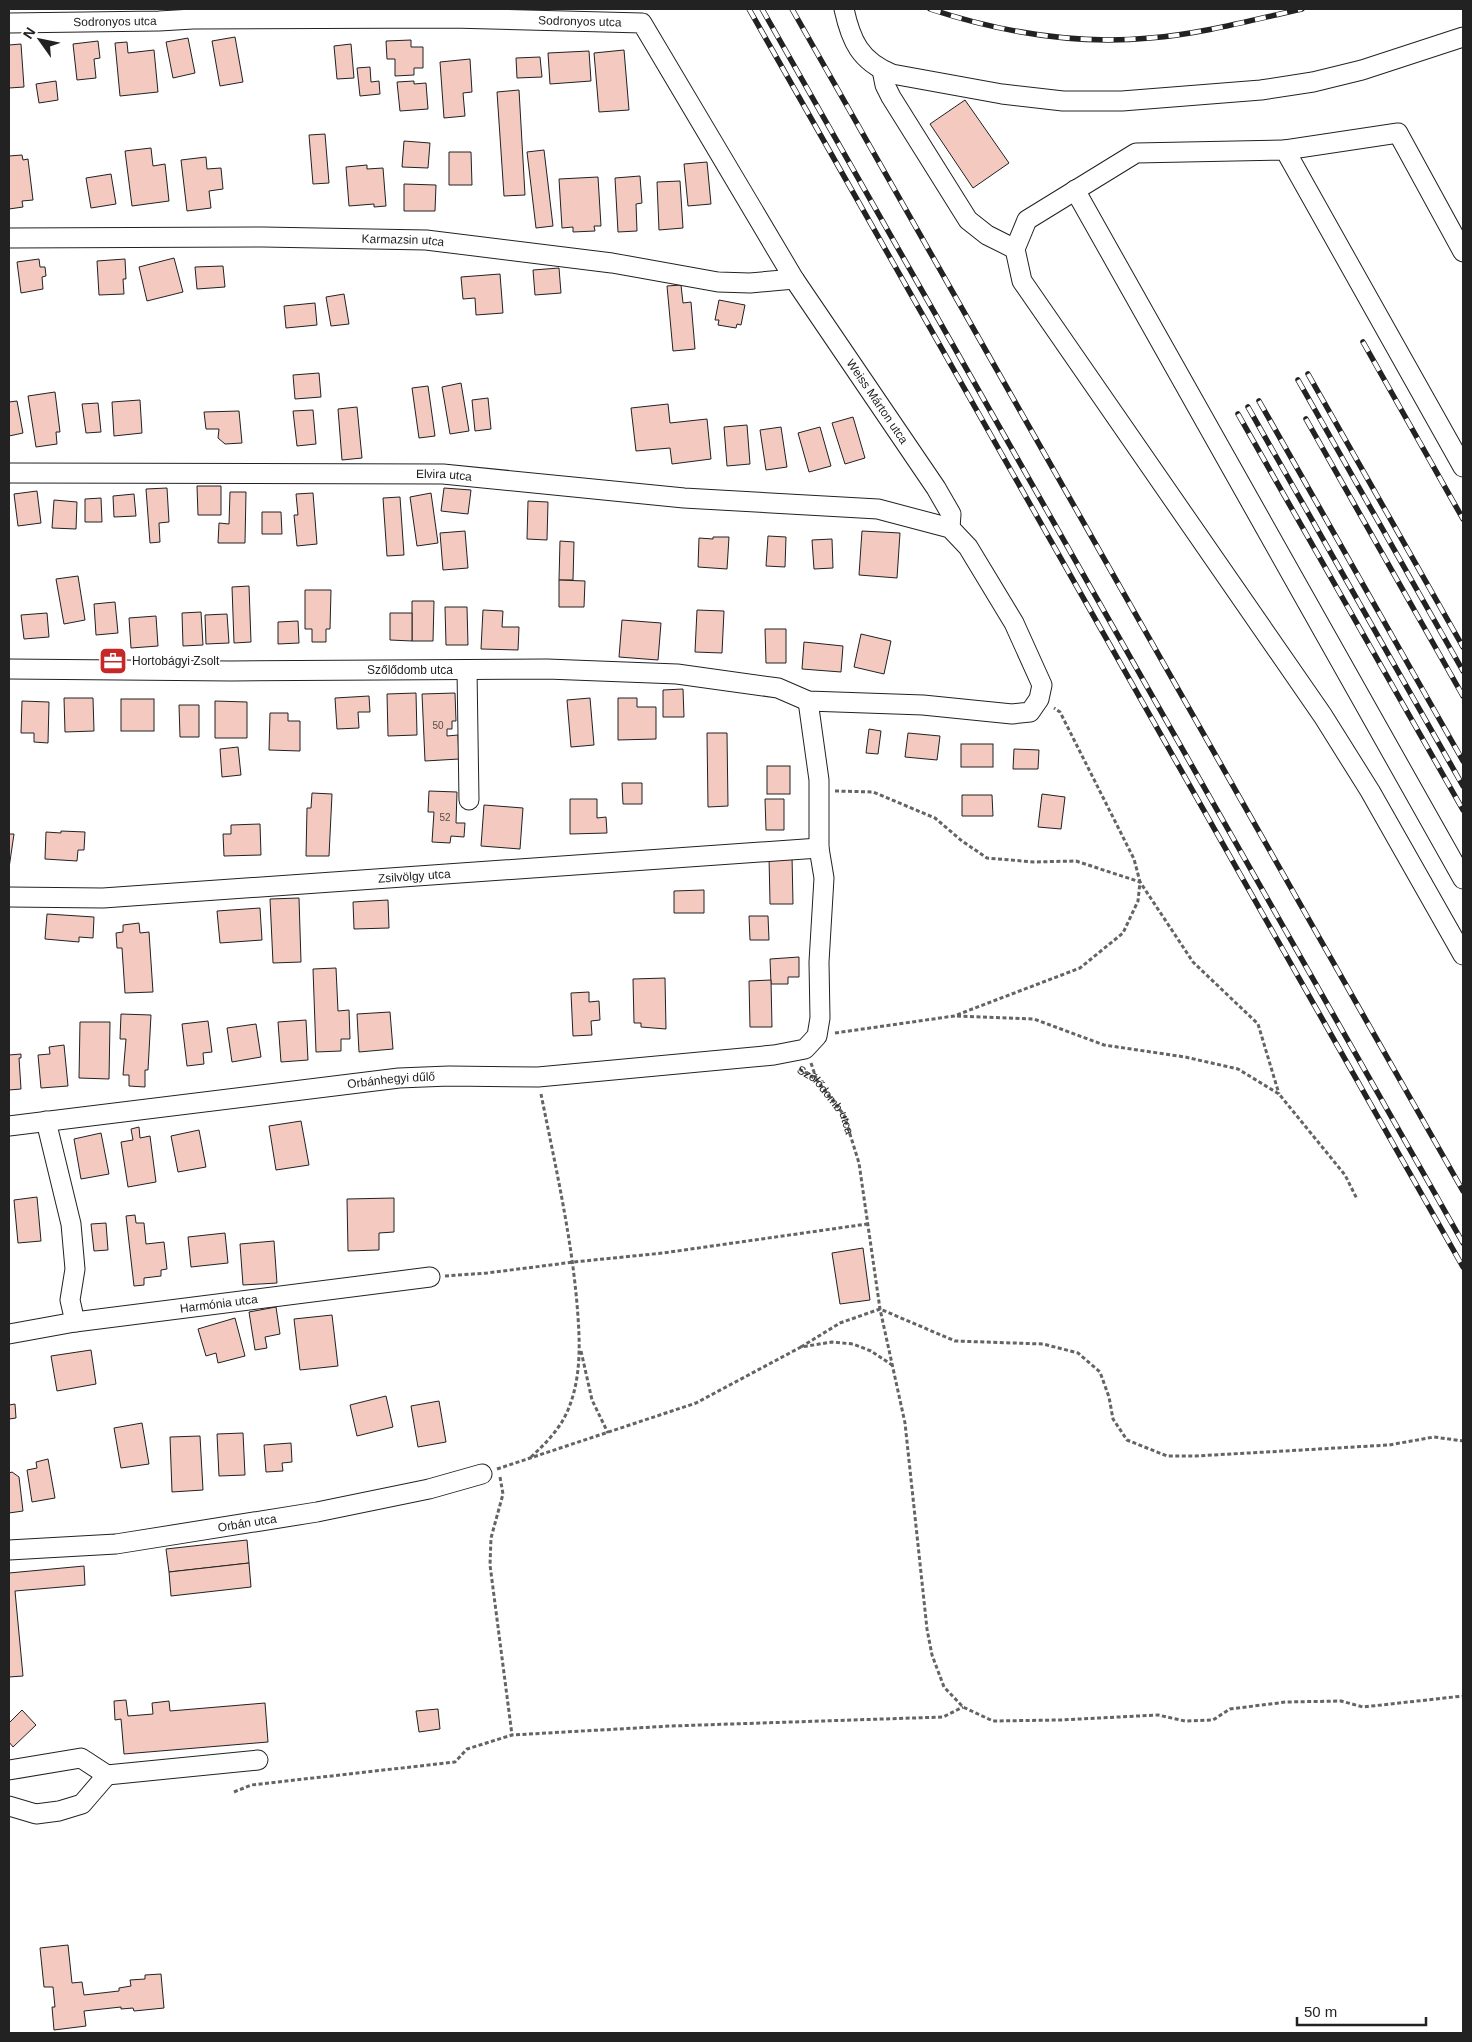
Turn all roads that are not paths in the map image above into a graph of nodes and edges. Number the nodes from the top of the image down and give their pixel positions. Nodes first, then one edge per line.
1 (844, 9) edge
2 (452, 14) edge
3 (9, 23) edge
4 (642, 23) joint
5 (1463, 37) edge
6 (882, 70) junction
7 (1285, 150) junction
8 (1075, 190) junction
9 (9, 238) edge
10 (1015, 249) junction
11 (1463, 252) edge
12 (794, 278) junction
13 (1463, 467) edge
14 (9, 473) edge
15 (950, 528) junction
16 (9, 669) edge
17 (467, 670) junction
18 (808, 701) junction
19 (470, 800) dead end
20 (820, 848) junction
21 (1463, 879) edge
22 (9, 897) edge
23 (1463, 955) edge
24 (774, 1055) joint
25 (46, 1121) junction
26 (9, 1126) edge
27 (430, 1277) road end
28 (75, 1322) junction
29 (9, 1334) edge
30 (490, 1472) road end
31 (9, 1550) edge
32 (258, 1760) dead end
33 (9, 1770) edge
34 (107, 1775) junction
35 (9, 1806) edge

1 - 6 street
2 - 3 street, Sodronyos utca
2 - 4 street, Sodronyos utca
4 - 12 street, Weiss Márton utca
5 - 6 street
6 - 10 street
7 - 8 street
7 - 11 street
7 - 13 street
8 - 10 street
8 - 21 street
9 - 12 street, Karmazsin utca
10 - 23 street
12 - 15 street, Weiss Márton utca
14 - 15 street, Elvira utca
15 - 18 street
16 - 17 street, Szőlődomb utca
17 - 18 street, Szőlődomb utca
17 - 19 street
18 - 20 street
20 - 22 street, Zsilvölgy utca
20 - 24 street, Szőlődomb utca
24 - 25 street, Orbánhegyi dűlő
25 - 26 street, Orbánhegyi dűlő
25 - 28 street
27 - 28 street, Harmónia utca
28 - 29 street, Harmónia utca
30 - 31 street, Orbán utca
32 - 34 street
33 - 34 street
34 - 35 street

